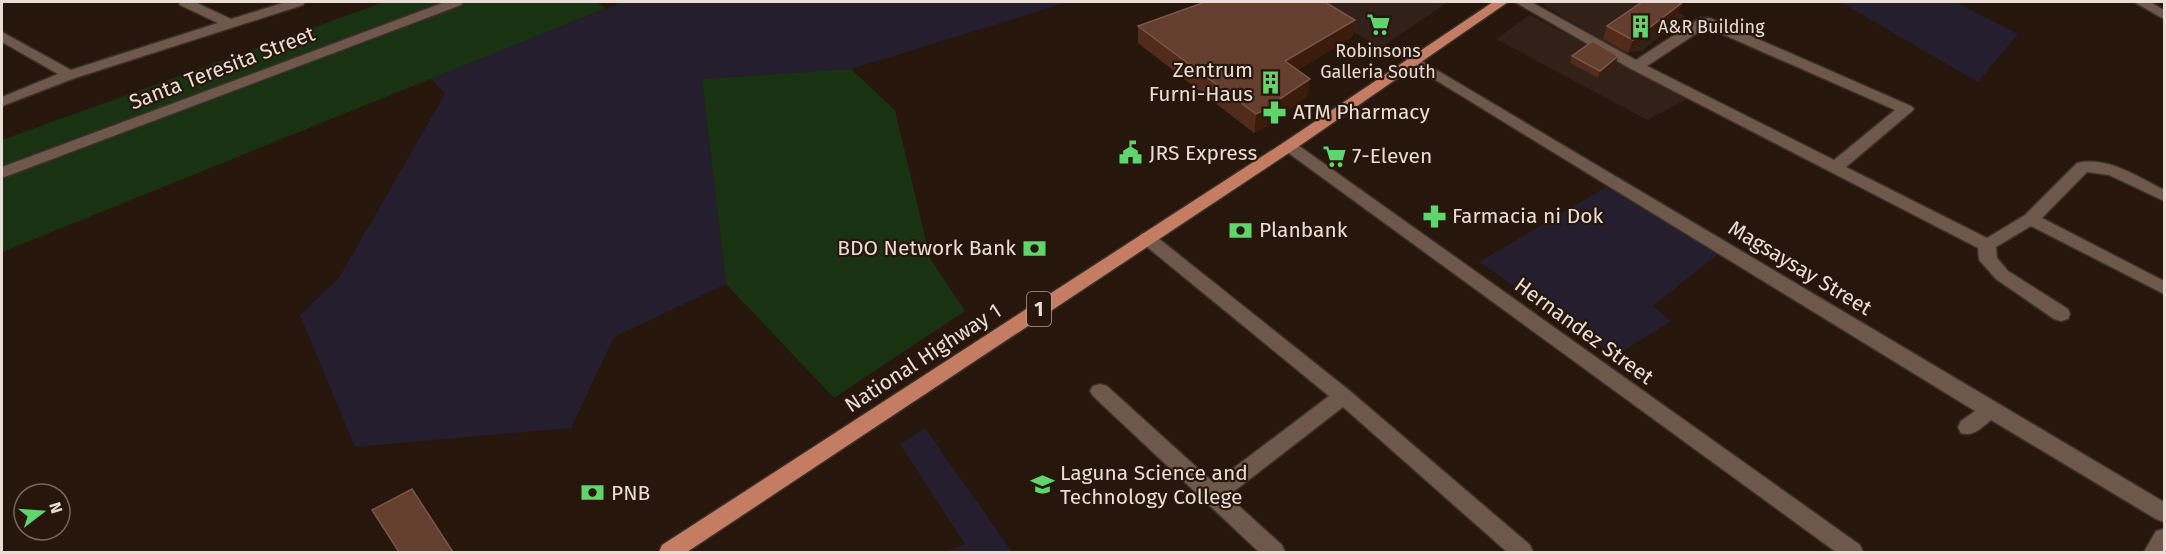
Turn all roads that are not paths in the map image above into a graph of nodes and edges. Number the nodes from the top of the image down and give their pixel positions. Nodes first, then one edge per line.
1 (185, 2) edge
2 (298, 2) edge
3 (456, 2) edge
4 (1501, 2) edge
5 (1522, 2) edge
6 (2141, 2) edge
7 (2164, 15) edge
8 (231, 24) junction
9 (2, 36) edge
10 (1413, 60) junction
11 (1636, 66) junction
12 (70, 75) junction
13 (2, 102) edge
14 (1289, 146) junction
15 (1836, 167) junction
16 (2, 173) edge
17 (2164, 196) edge
18 (2031, 219) junction
19 (1147, 238) junction
20 (1987, 245) junction
21 (2164, 288) edge
22 (2061, 314) dead end
23 (1100, 391) dead end
24 (1343, 396) junction
25 (1990, 410) junction
26 (1968, 427) dead end
27 (1214, 495) junction
28 (2164, 513) edge
29 (2164, 538) edge
30 (1845, 551) edge
31 (671, 552) edge
32 (1274, 552) edge
33 (1522, 552) edge
34 (2155, 552) edge

1 - 8 street
2 - 8 street
3 - 16 street, Santa Teresita Street
4 - 10 highway, National Highway 1 / 1
5 - 11 street
6 - 7 street
8 - 12 street
9 - 12 street
10 - 14 highway, National Highway 1 / 1
10 - 25 street, Magsaysay Street
11 - 15 street
11 - 15 street
12 - 13 street
14 - 19 highway, National Highway 1 / 1
14 - 30 street, Hernandez Street
15 - 20 street
17 - 18 street
18 - 20 street
18 - 21 street
19 - 24 street
19 - 31 highway, National Highway 1 / 1
20 - 22 street
23 - 27 street
24 - 27 street
24 - 33 street
25 - 26 street
25 - 28 street, Magsaysay Street
27 - 32 street
29 - 34 street

